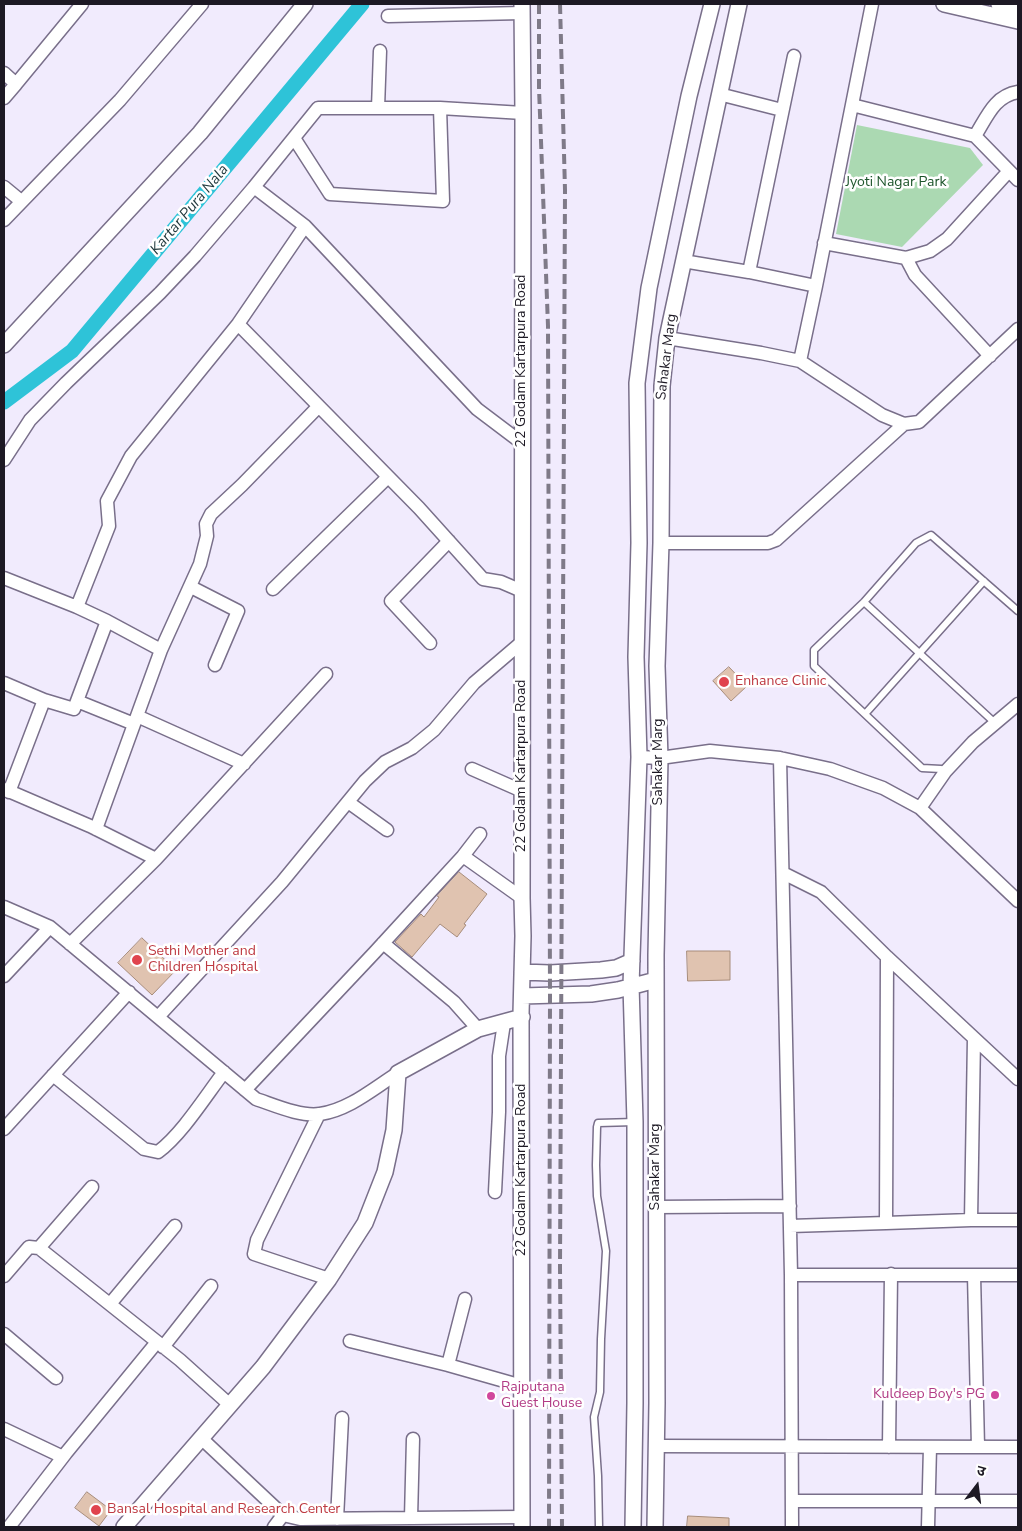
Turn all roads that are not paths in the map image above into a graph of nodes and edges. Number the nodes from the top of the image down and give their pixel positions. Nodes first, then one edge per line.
1 (82, 4) edge
2 (202, 4) edge
3 (305, 4) edge
4 (712, 4) edge
5 (738, 4) edge
6 (872, 4) edge
7 (944, 4) edge
8 (999, 4) edge
9 (522, 8) edge
10 (1018, 8) edge
11 (461, 9) edge
12 (388, 16) dead end
13 (1018, 20) edge
14 (380, 51) dead end
15 (794, 56) dead end
16 (4, 73) edge
17 (16, 84) junction
18 (1018, 92) edge
19 (719, 94) junction
20 (4, 98) edge
21 (852, 105) junction
22 (378, 108) junction
23 (440, 108) junction
24 (782, 110) junction
25 (523, 113) junction
26 (975, 136) junction
27 (294, 138) junction
28 (1009, 171) junction
29 (1018, 180) edge
30 (254, 187) junction
31 (4, 188) edge
32 (21, 201) junction
33 (4, 220) edge
34 (305, 226) junction
35 (824, 242) junction
36 (906, 258) junction
37 (683, 262) junction
38 (749, 272) junction
39 (816, 286) junction
40 (238, 324) junction
41 (1018, 329) edge
42 (667, 338) junction
43 (4, 345) edge
44 (990, 356) junction
45 (800, 361) junction
46 (318, 407) junction
47 (904, 424) junction
48 (522, 443) junction
49 (4, 460) edge
50 (388, 476) junction
51 (449, 541) junction
52 (661, 543) junction
53 (4, 578) edge
54 (984, 581) junction
55 (191, 587) junction
56 (273, 589) dead end
57 (522, 591) junction
58 (864, 602) junction
59 (77, 607) junction
60 (1018, 611) edge
61 (108, 621) junction
62 (522, 642) junction
63 (430, 643) dead end
64 (162, 650) junction
65 (919, 654) junction
66 (215, 665) dead end
67 (326, 674) dead end
68 (4, 683) edge
69 (44, 700) junction
70 (77, 701) junction
71 (1018, 704) edge
72 (865, 714) junction
73 (135, 720) junction
74 (995, 724) junction
75 (638, 757) junction
76 (660, 758) junction
77 (780, 758) junction
78 (244, 764) junction
79 (472, 769) dead end
80 (945, 772) junction
81 (6, 791) edge
82 (522, 791) junction
83 (348, 802) junction
84 (920, 808) junction
85 (96, 829) junction
86 (387, 830) dead end
87 (480, 834) dead end
88 (463, 856) junction
89 (156, 859) junction
90 (783, 873) junction
91 (522, 898) junction
92 (1018, 901) edge
93 (4, 906) edge
94 (50, 927) junction
95 (383, 943) junction
96 (70, 944) junction
97 (887, 957) junction
98 (632, 961) junction
99 (522, 972) junction
100 (4, 976) edge
101 (656, 980) junction
102 (631, 986) junction
103 (128, 992) junction
104 (522, 996) junction
105 (522, 1017) junction
106 (158, 1018) junction
107 (504, 1023) junction
108 (478, 1029) junction
109 (974, 1038) junction
110 (224, 1072) junction
111 (398, 1073) junction
112 (53, 1075) junction
113 (1018, 1079) edge
114 (245, 1090) junction
115 (318, 1114) junction
116 (634, 1122) junction
117 (4, 1129) edge
118 (92, 1187) dead end
119 (495, 1192) dead end
120 (790, 1206) junction
121 (656, 1207) junction
122 (971, 1220) junction
123 (1018, 1220) edge
124 (886, 1223) junction
125 (176, 1226) dead end
126 (790, 1226) junction
127 (39, 1248) junction
128 (891, 1274) junction
129 (974, 1274) junction
130 (791, 1275) junction
131 (1018, 1275) edge
132 (4, 1276) edge
133 (329, 1279) junction
134 (211, 1286) dead end
135 (465, 1300) dead end
136 (110, 1304) junction
137 (4, 1334) edge
138 (350, 1341) dead end
139 (160, 1345) junction
140 (448, 1365) junction
141 (56, 1378) dead end
142 (522, 1386) junction
143 (230, 1405) junction
144 (342, 1418) dead end
145 (4, 1429) edge
146 (201, 1438) junction
147 (413, 1438) dead end
148 (656, 1446) junction
149 (792, 1447) junction
150 (888, 1447) junction
151 (978, 1447) junction
152 (930, 1448) junction
153 (1018, 1448) edge
154 (63, 1457) junction
155 (792, 1501) junction
156 (929, 1501) junction
157 (1018, 1501) edge
158 (283, 1515) junction
159 (411, 1518) junction
160 (337, 1519) junction
161 (522, 1522) edge
162 (300, 1523) edge
163 (390, 1523) edge
164 (9, 1527) edge
165 (124, 1527) edge
166 (274, 1527) edge
167 (599, 1527) edge
168 (633, 1527) edge
169 (655, 1527) edge
170 (792, 1527) edge
171 (928, 1527) edge

1 - 17 street
2 - 32 street
3 - 43 street
4 - 75 street, Sahakar Marg
5 - 19 street, Sahakar Marg
6 - 21 street
7 - 13 street
8 - 10 street
9 - 11 street
9 - 25 street, 22 Godam Kartarpura Road
11 - 12 street
14 - 22 street
15 - 24 street
16 - 17 street
17 - 20 street
18 - 26 street
19 - 24 street
19 - 37 street, Sahakar Marg
21 - 26 street
21 - 35 street
22 - 23 street
22 - 27 street
23 - 25 street
23 - 27 street
24 - 38 street
25 - 48 street, 22 Godam Kartarpura Road
26 - 28 street
27 - 30 street
28 - 29 street
28 - 36 street
30 - 34 street
30 - 49 street
31 - 32 street
32 - 33 street
34 - 40 street
34 - 48 street
35 - 36 street
35 - 39 street
36 - 44 street
37 - 38 street
37 - 42 street, Sahakar Marg
38 - 39 street
39 - 45 street
40 - 46 street
40 - 59 street
41 - 44 street
42 - 45 street
42 - 52 street, Sahakar Marg
44 - 47 street
45 - 47 street
46 - 50 street
46 - 55 street
47 - 52 street
48 - 57 street, 22 Godam Kartarpura Road
50 - 51 street
50 - 56 street
51 - 57 street
51 - 63 street
52 - 76 street, Sahakar Marg
53 - 59 street
54 - 58 lane
54 - 60 lane
54 - 65 lane
55 - 64 street
55 - 66 street
57 - 62 street, 22 Godam Kartarpura Road
58 - 65 lane
58 - 72 lane
59 - 61 street
61 - 64 street
61 - 70 street
62 - 82 street, 22 Godam Kartarpura Road
62 - 83 street
64 - 73 street
65 - 72 lane
65 - 74 lane
67 - 78 street
68 - 69 street
69 - 70 street
69 - 81 street
70 - 73 street
71 - 74 street
72 - 80 lane
73 - 78 street
73 - 85 street
74 - 80 street
75 - 76 street
75 - 98 street, Sahakar Marg
76 - 77 street
76 - 101 street, Sahakar Marg
77 - 84 street
77 - 90 street
78 - 89 street
79 - 82 street
80 - 84 street
81 - 85 street
82 - 91 street, 22 Godam Kartarpura Road
83 - 86 street
83 - 106 street
84 - 92 street
85 - 89 street
87 - 88 street
88 - 91 street
88 - 95 street
89 - 96 street
90 - 97 street
90 - 120 street
91 - 99 street, 22 Godam Kartarpura Road
93 - 94 street
94 - 96 street
94 - 100 street
95 - 108 street
95 - 114 street
96 - 103 street
97 - 109 street
97 - 124 street
98 - 99 street
98 - 102 street, Sahakar Marg
99 - 104 street, 22 Godam Kartarpura Road
101 - 102 street
101 - 121 street, Sahakar Marg
102 - 104 street
102 - 116 street, Sahakar Marg
103 - 106 street
103 - 112 street
104 - 105 street, 22 Godam Kartarpura Road
105 - 107 street
105 - 142 street, 22 Godam Kartarpura Road
106 - 110 street
107 - 108 street
107 - 119 street
108 - 111 street
109 - 113 street
109 - 122 street
110 - 112 street
110 - 114 street
111 - 115 street
111 - 133 street
112 - 117 street
114 - 115 street
115 - 133 street
116 - 167 lane
116 - 168 street, Sahakar Marg
118 - 127 street
120 - 121 street
120 - 126 street
121 - 148 street, Sahakar Marg
122 - 123 street
122 - 124 street
124 - 126 street
125 - 136 street
126 - 130 street
127 - 132 street
127 - 136 street
128 - 129 street
128 - 130 street
128 - 150 street
129 - 131 street
129 - 151 street
130 - 149 street
133 - 143 street
134 - 139 street
135 - 140 street
136 - 139 street
137 - 141 street
138 - 140 street
139 - 143 street
139 - 154 street
140 - 142 street
142 - 161 street, 22 Godam Kartarpura Road
143 - 146 street
144 - 160 street
145 - 154 street
146 - 158 street
146 - 165 street
147 - 159 street
148 - 149 street
148 - 169 street, Sahakar Marg
149 - 150 street
149 - 155 street
150 - 152 street
151 - 152 street
151 - 153 street
152 - 156 street
154 - 164 street
155 - 156 street
155 - 170 street
156 - 157 street
156 - 171 street
158 - 162 street
158 - 166 street
159 - 161 street
159 - 163 street
160 - 162 street
160 - 163 street

